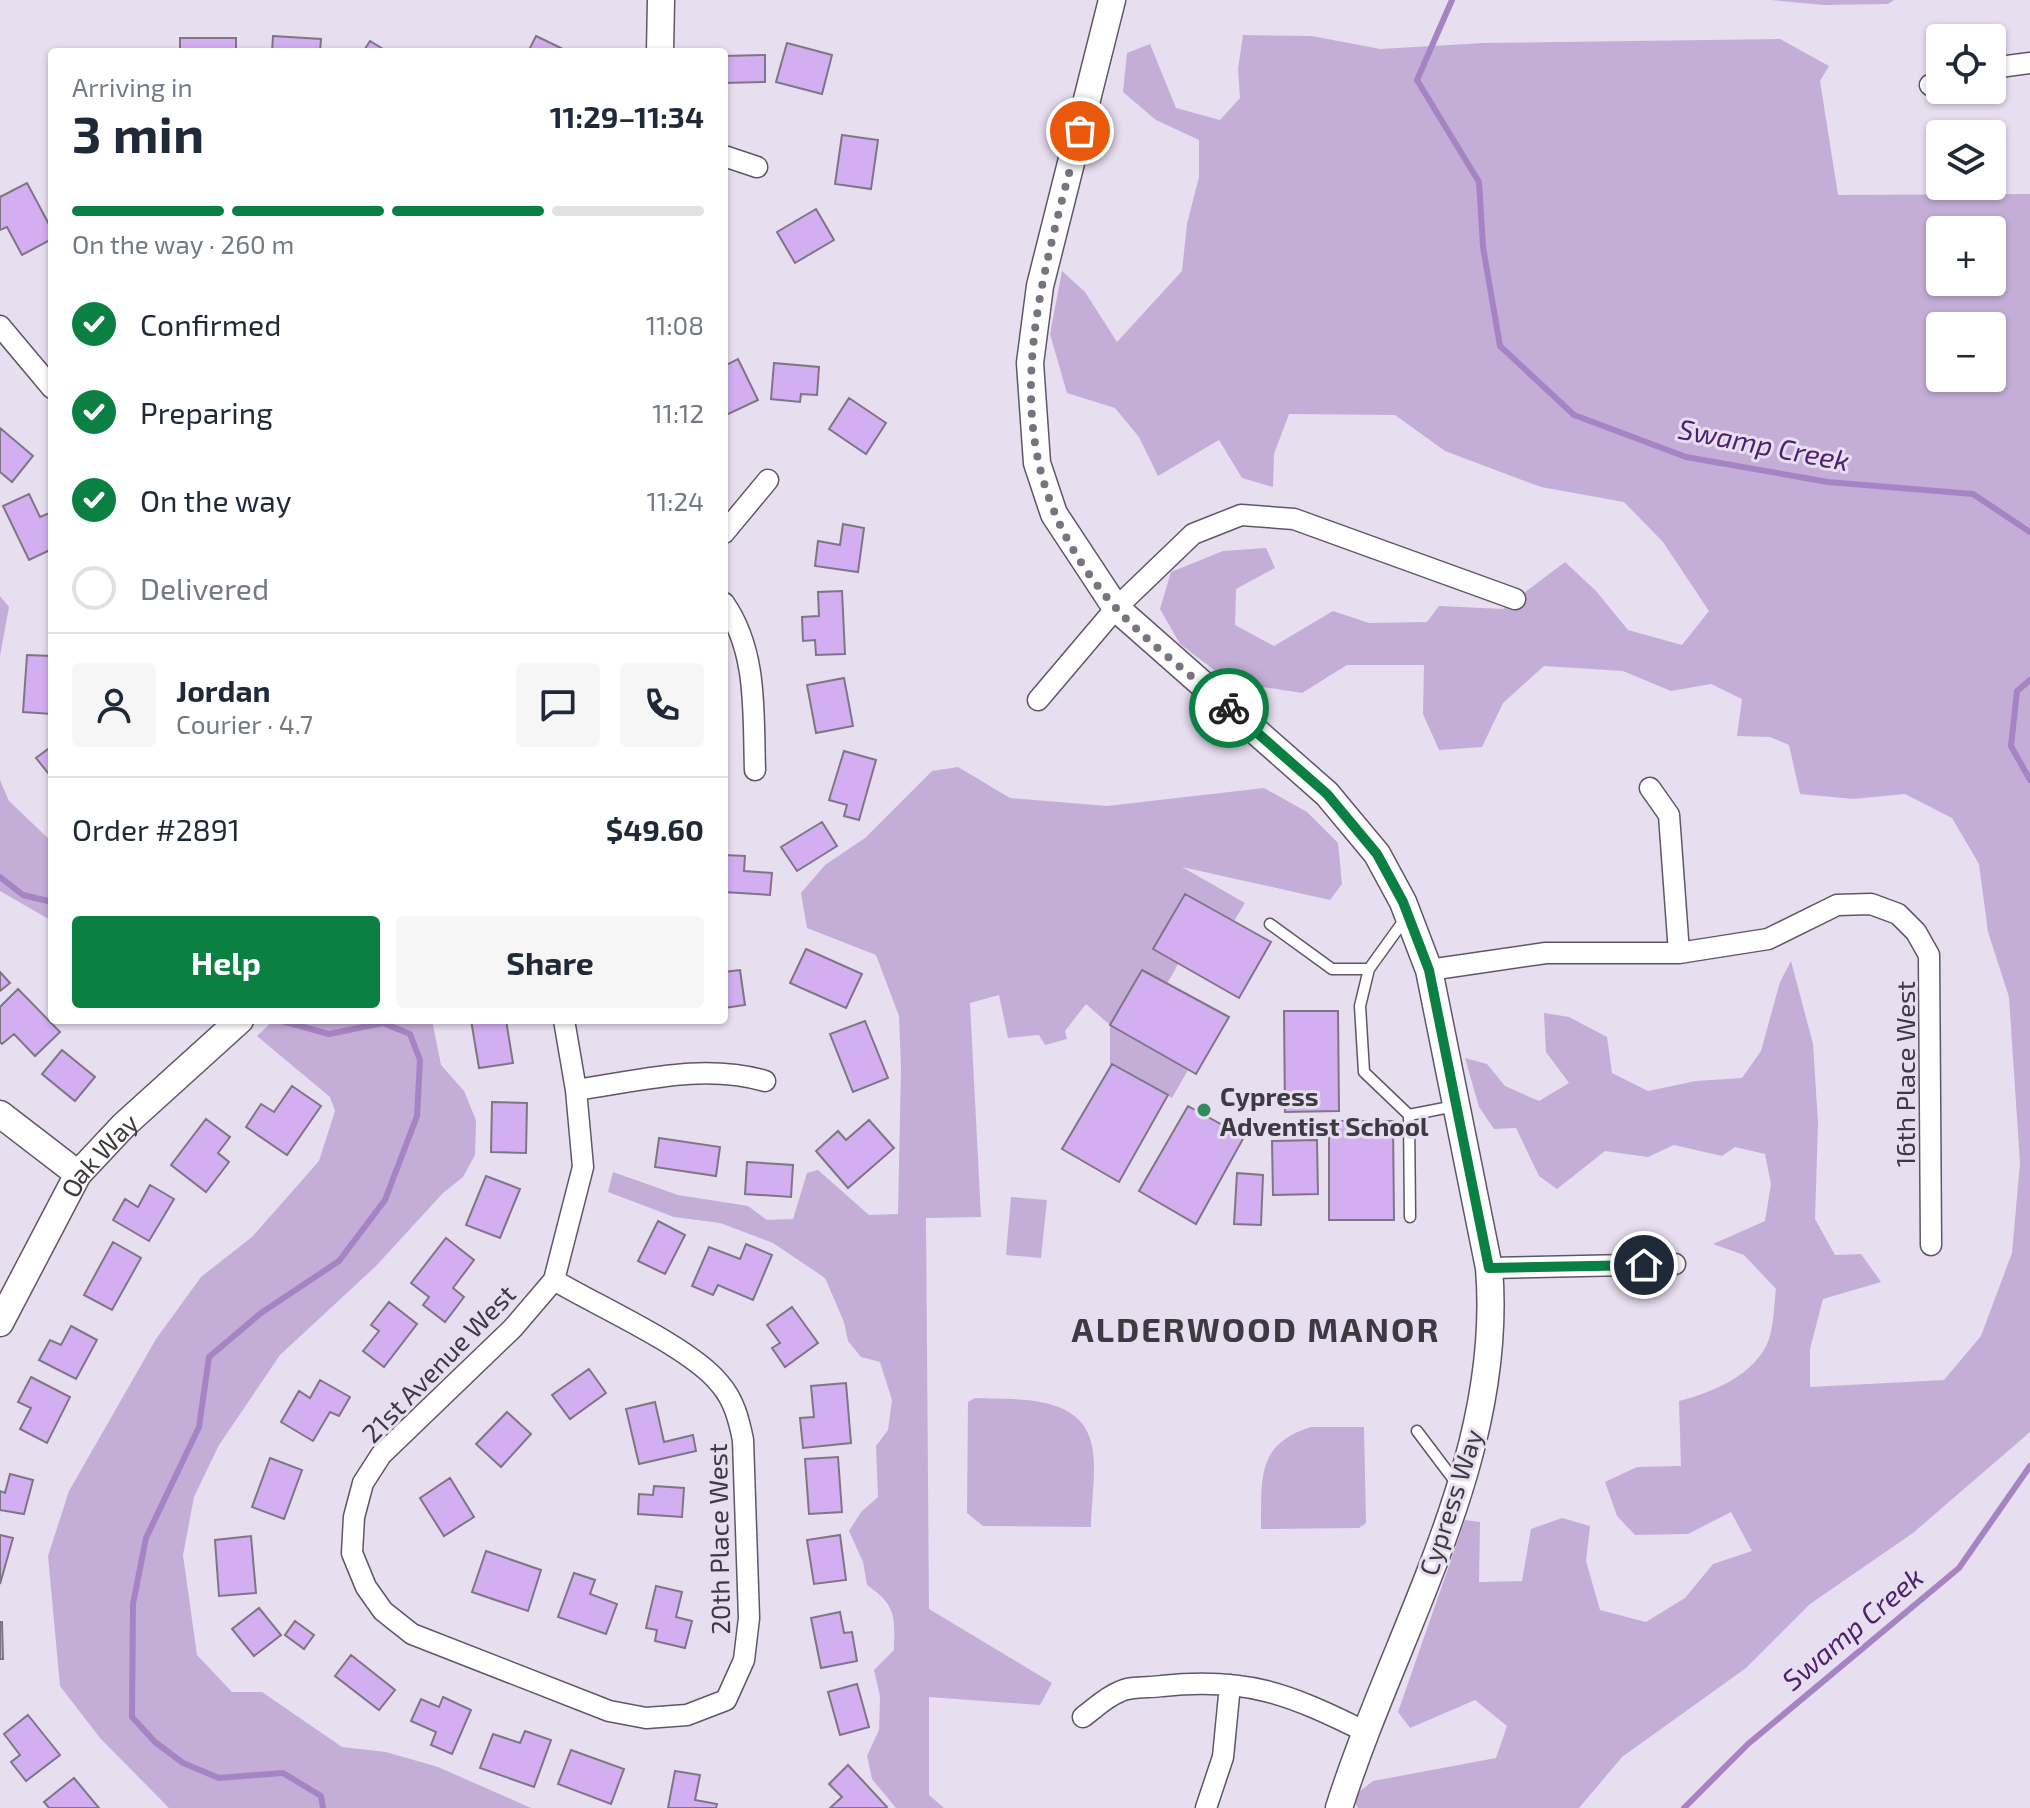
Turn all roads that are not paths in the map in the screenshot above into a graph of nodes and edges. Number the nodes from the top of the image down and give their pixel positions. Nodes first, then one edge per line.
1 (661, 0) edge
2 (1112, 0) edge
3 (660, 48) edge
4 (2030, 63) edge
5 (2006, 66) edge
6 (728, 157) edge
7 (757, 167) dead end
8 (0, 326) edge
9 (48, 383) edge
10 (768, 480) dead end
11 (728, 528) edge
12 (1515, 599) dead end
13 (1116, 608) junction
14 (728, 609) edge
15 (1038, 700) dead end
16 (755, 770) dead end
17 (1650, 788) dead end
18 (1408, 914) junction
19 (1270, 924) dead end
20 (1679, 953) junction
21 (1369, 969) junction
22 (1429, 970) junction
23 (235, 1024) edge
24 (565, 1024) edge
25 (765, 1081) dead end
26 (576, 1090) junction
27 (1455, 1106) junction
28 (0, 1114) edge
29 (1409, 1115) junction
30 (78, 1174) junction
31 (1410, 1217) dead end
32 (1931, 1245) dead end
33 (1675, 1264) dead end
34 (1489, 1268) junction
35 (554, 1280) junction
36 (0, 1323) edge
37 (1417, 1431) dead end
38 (1459, 1487) junction
39 (1230, 1685) junction
40 (726, 1700) joint
41 (1083, 1717) dead end
42 (1364, 1731) junction
43 (1206, 1808) edge
44 (1339, 1808) edge

1 - 3 street
2 - 13 street, Cypress Way
4 - 5 street
6 - 7 street
8 - 9 street
10 - 11 street
12 - 13 street
13 - 15 street
13 - 18 street, Cypress Way
14 - 16 street
17 - 20 street
18 - 21 lane
18 - 22 street, Cypress Way
19 - 21 lane
20 - 22 street
20 - 32 street, 16th Place West
21 - 29 lane
22 - 27 street, Cypress Way
23 - 30 street, Oak Way
24 - 26 street, 21st Avenue West
25 - 26 street
26 - 35 street, 21st Avenue West
27 - 29 lane
27 - 34 street, Cypress Way
28 - 30 street
29 - 31 lane
30 - 36 street, Oak Way
33 - 34 street
34 - 38 street, Cypress Way
35 - 40 street, 20th Place West
35 - 40 street, 21st Avenue West
37 - 38 lane
38 - 42 street, Cypress Way
39 - 41 street
39 - 42 street
39 - 43 street
42 - 44 street, Cypress Way

